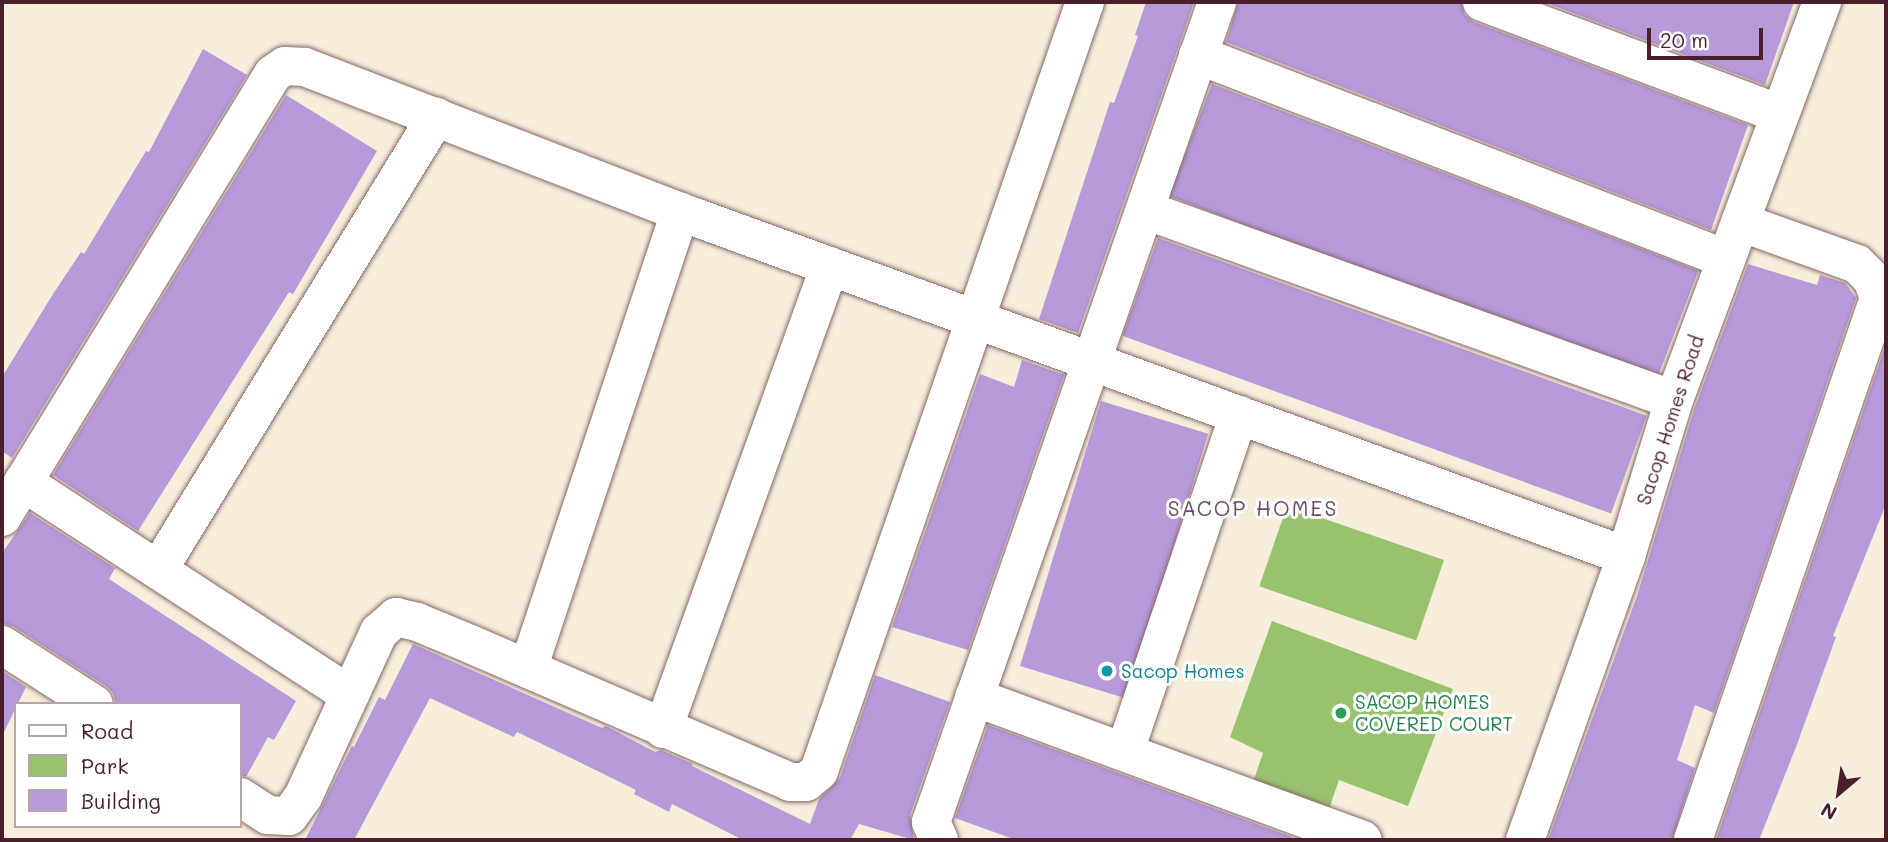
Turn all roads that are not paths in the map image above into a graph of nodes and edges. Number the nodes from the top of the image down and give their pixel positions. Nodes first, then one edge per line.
1 (1085, 2) edge
2 (1217, 2) edge
3 (1482, 2) edge
4 (1822, 2) edge
5 (1198, 55) junction
6 (1780, 114) junction
7 (436, 117) junction
8 (1144, 210) junction
9 (680, 212) junction
10 (1740, 222) junction
11 (1726, 259) junction
12 (830, 265) junction
13 (976, 318) junction
14 (1092, 359) junction
15 (1674, 400) junction
16 (1239, 415) junction
17 (23, 482) junction
18 (2, 517) edge
19 (1626, 556) junction
20 (158, 570) junction
21 (2, 645) edge
22 (528, 669) junction
23 (350, 695) junction
24 (974, 697) junction
25 (91, 702) edge
26 (663, 729) junction
27 (1125, 751) junction
28 (242, 798) edge
29 (939, 840) edge
30 (1363, 840) edge
31 (1525, 840) edge
32 (1693, 840) edge

1 - 13 street
2 - 5 street
3 - 6 street
4 - 6 street, Sacop Homes Road
5 - 8 street
5 - 11 street
6 - 10 street, Sacop Homes Road
7 - 9 street
7 - 17 street
7 - 20 street
8 - 14 street
8 - 15 street
9 - 12 street
9 - 22 street
10 - 11 street, Sacop Homes Road
10 - 32 street
11 - 15 street, Sacop Homes Road
12 - 13 street
12 - 26 street
13 - 14 street
13 - 26 street
14 - 16 street
14 - 24 street
15 - 19 street, Sacop Homes Road
16 - 19 street
16 - 27 street
17 - 18 street
17 - 20 street
19 - 31 street, Sacop Homes Road
20 - 23 street
21 - 25 street
22 - 23 street
22 - 26 street
23 - 28 street
24 - 27 street
24 - 29 street
27 - 30 street

